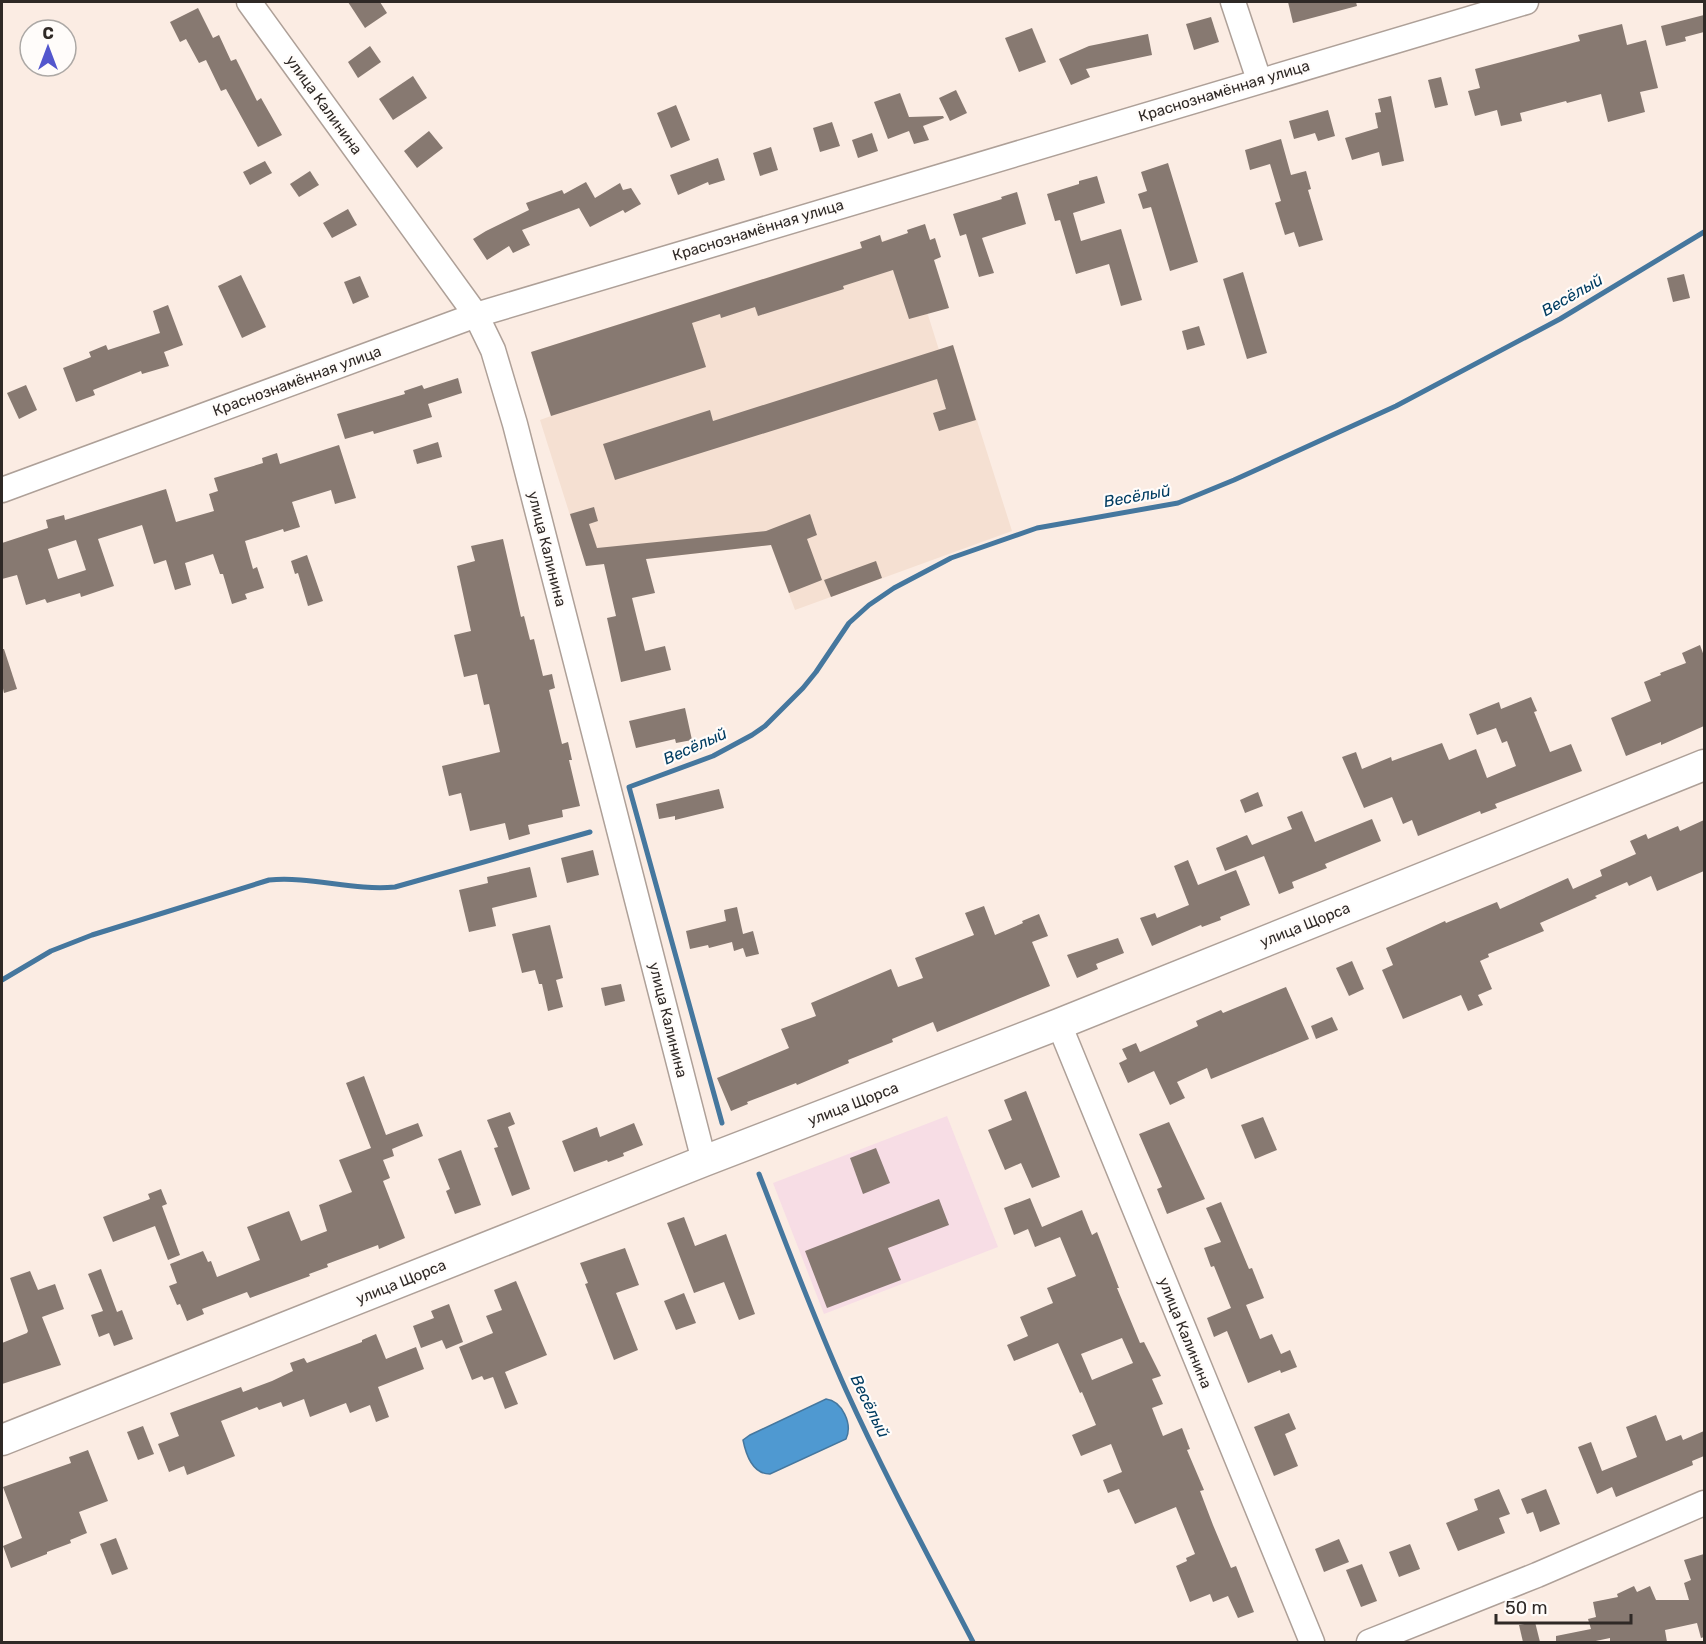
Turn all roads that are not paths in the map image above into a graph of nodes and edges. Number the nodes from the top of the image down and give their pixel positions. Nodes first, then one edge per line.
1 (249, 2) edge
2 (1233, 2) edge
3 (1526, 2) edge
4 (1259, 80) junction
5 (476, 315) junction
6 (2, 490) edge
7 (1704, 765) edge
8 (1059, 1024) junction
9 (704, 1161) junction
10 (2, 1440) edge
11 (1704, 1503) edge
12 (1312, 1642) edge
13 (1369, 1642) edge

1 - 5 street, улица Калинина
2 - 4 street
3 - 4 street, Краснознамённая улица
4 - 5 street, Краснознамённая улица
5 - 6 street, Краснознамённая улица
5 - 9 street, улица Калинина
7 - 8 main road, улица Щорса
8 - 9 main road, улица Щорса
8 - 12 street, улица Калинина
9 - 10 main road, улица Щорса
11 - 13 street

